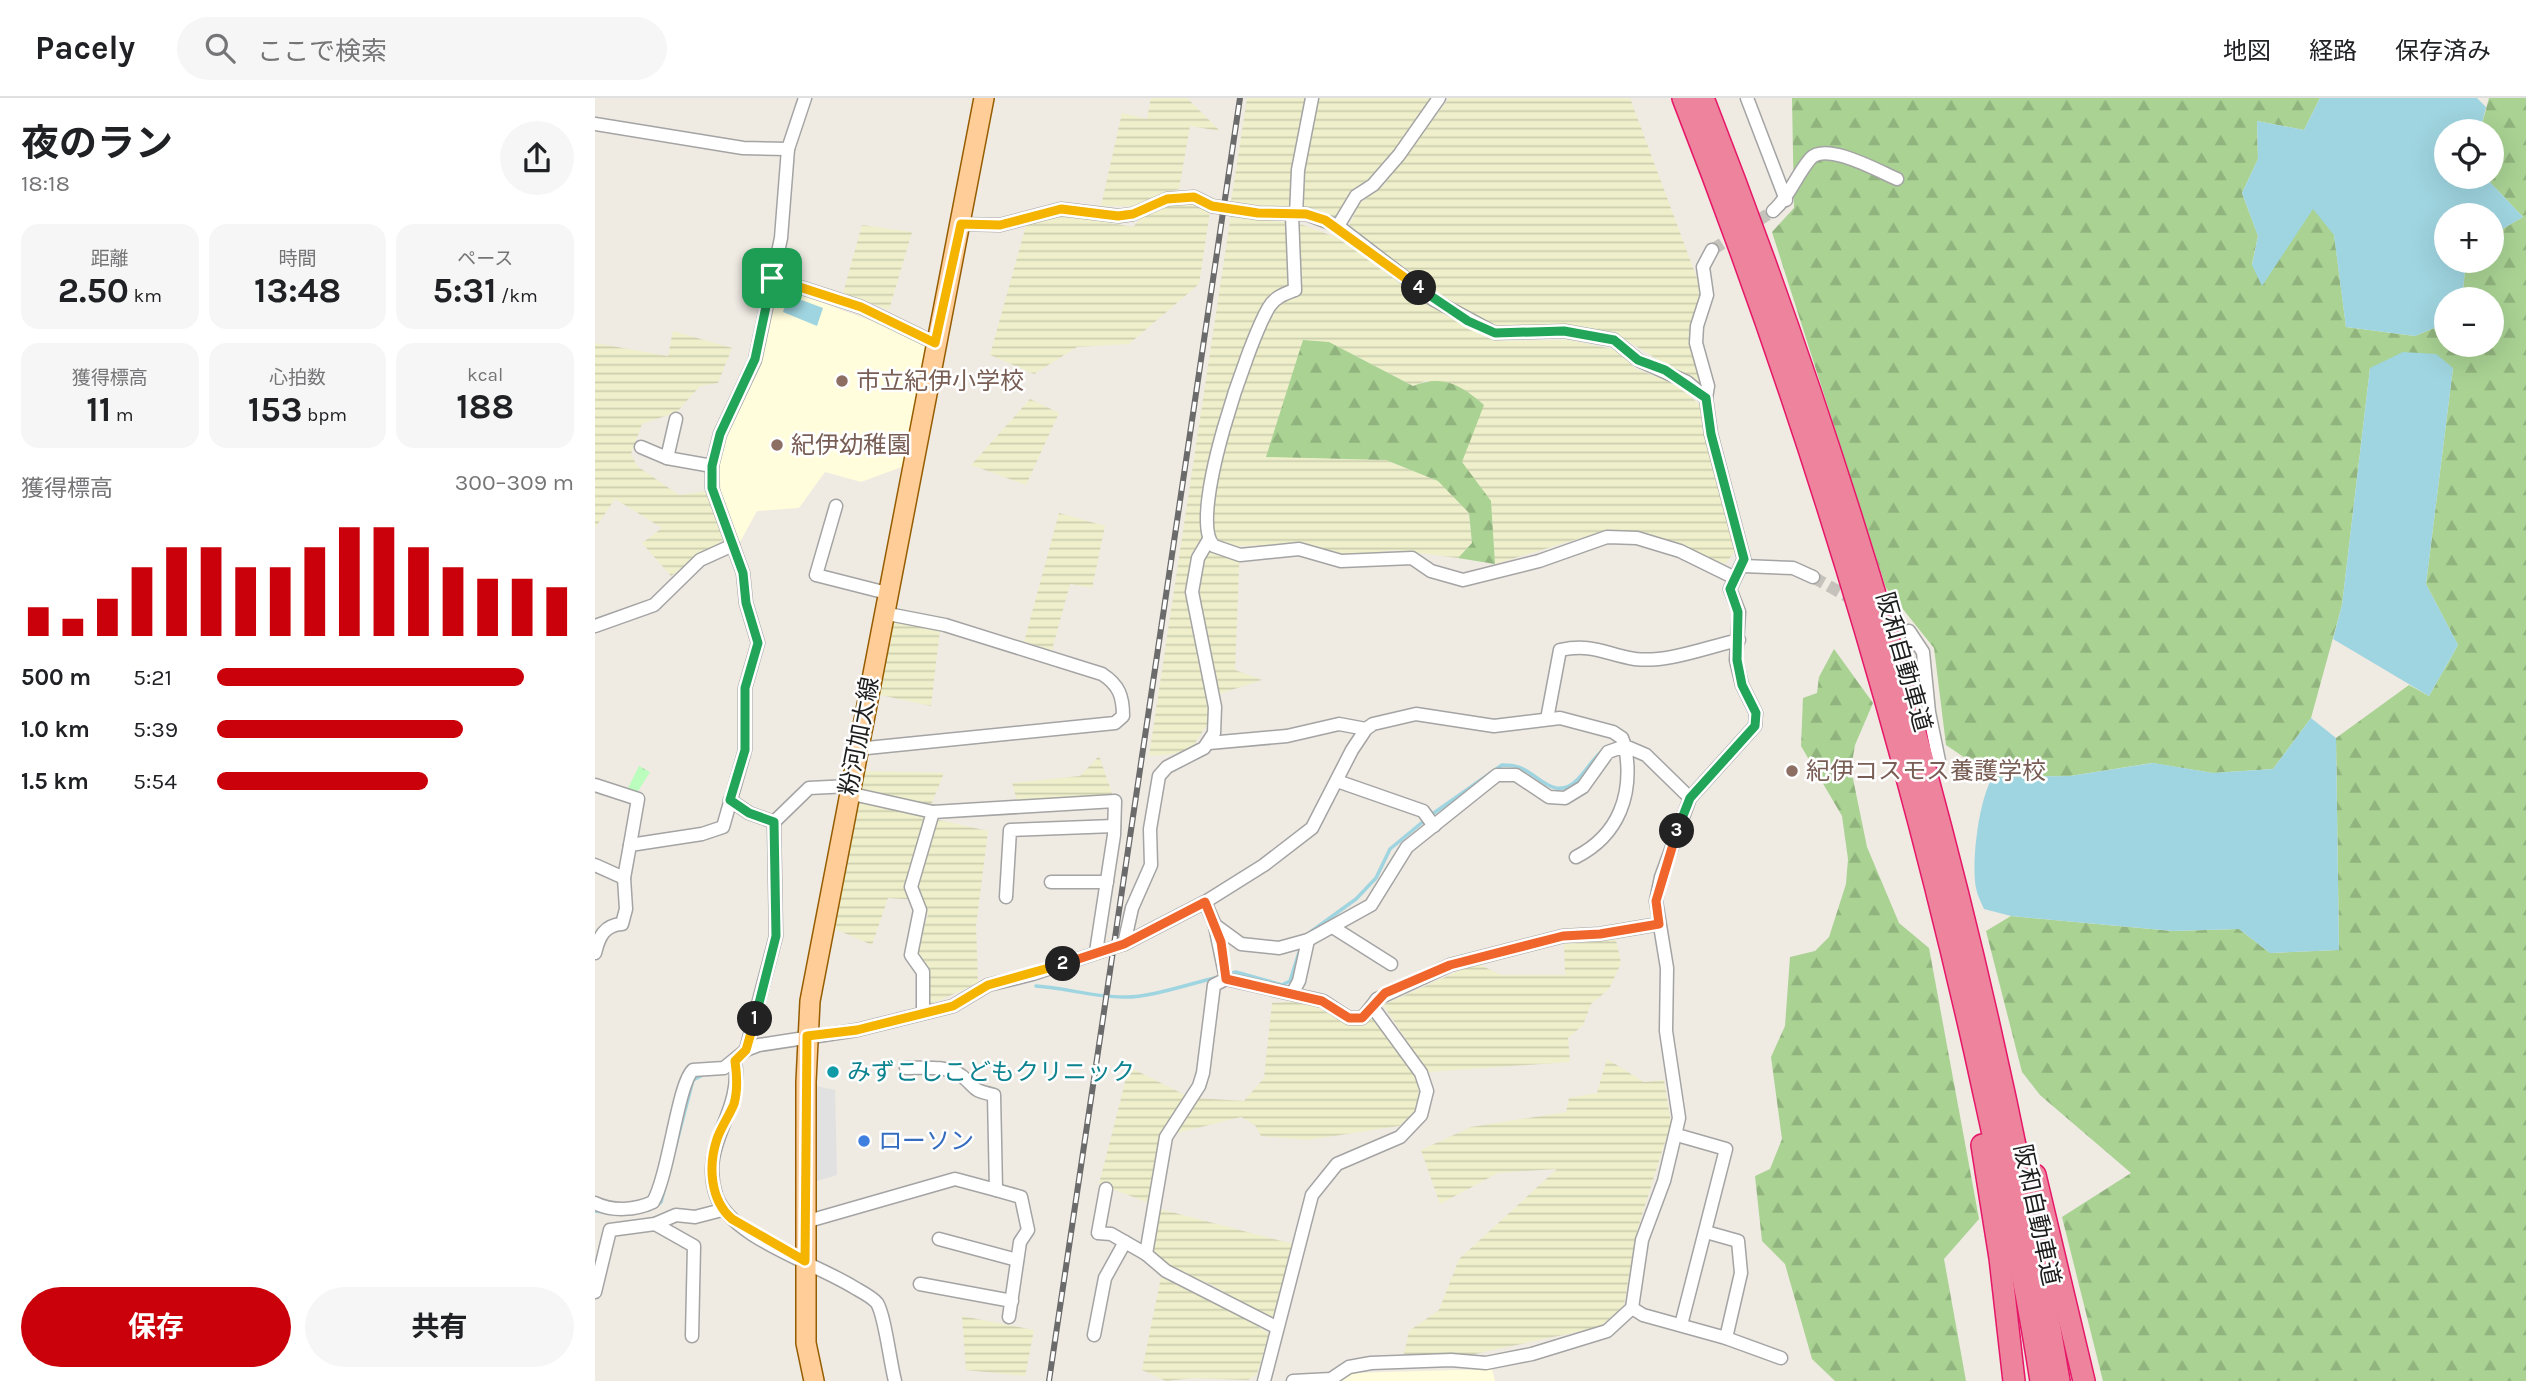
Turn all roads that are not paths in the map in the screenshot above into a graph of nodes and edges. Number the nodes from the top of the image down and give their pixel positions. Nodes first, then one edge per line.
1 (805, 98) edge
2 (983, 98) edge
3 (1312, 98) edge
4 (1439, 98) edge
5 (1683, 98) edge
6 (1703, 98) edge
7 (1747, 98) edge
8 (595, 124) edge
9 (788, 149) junction
10 (1897, 179) dead end
11 (1786, 200) junction
12 (1773, 211) tunnel mouth
13 (1294, 215) junction
14 (961, 224) junction
15 (1338, 226) junction
16 (1712, 250) dead end
17 (772, 278) junction
18 (935, 343) junction
19 (1706, 398) junction
20 (676, 419) dead end
21 (641, 447) dead end
22 (667, 458) junction
23 (712, 466) junction
24 (836, 506) dead end
25 (1208, 541) junction
26 (733, 545) junction
27 (1743, 566) junction
28 (1733, 577) junction
29 (1813, 577) tunnel mouth
30 (887, 593) junction
31 (883, 613) junction
32 (595, 626) edge
33 (1909, 631) tunnel mouth
34 (1739, 640) junction
35 (1547, 719) junction
36 (1366, 729) junction
37 (1209, 743) junction
38 (1625, 746) junction
39 (857, 749) junction
40 (1939, 761) dead end
41 (1337, 781) junction
42 (595, 785) edge
43 (849, 789) junction
44 (1690, 798) junction
45 (730, 800) junction
46 (933, 812) junction
47 (774, 822) junction
48 (1114, 826) junction
49 (1434, 826) junction
50 (630, 845) junction
51 (1576, 857) dead end
52 (595, 865) edge
53 (624, 878) junction
54 (1051, 882) dead end
55 (1107, 882) junction
56 (1006, 897) dead end
57 (1205, 902) junction
58 (1659, 924) junction
59 (1215, 925) junction
60 (1334, 928) junction
61 (1308, 940) junction
62 (1950, 943) junction
63 (1124, 944) junction
64 (1097, 952) junction
65 (595, 953) edge
66 (1391, 964) dead end
67 (1226, 979) junction
68 (1293, 992) junction
69 (1373, 1006) junction
70 (1986, 1009) junction
71 (923, 1013) junction
72 (807, 1036) junction
73 (746, 1050) junction
74 (735, 1061) junction
75 (907, 1068) dead end
76 (1677, 1135) junction
77 (1106, 1189) dead end
78 (996, 1190) junction
79 (595, 1203) edge
80 (722, 1210) junction
81 (805, 1222) junction
82 (656, 1224) junction
83 (1706, 1232) junction
84 (939, 1240) dead end
85 (1125, 1242) junction
86 (1146, 1254) junction
87 (1017, 1259) junction
88 (805, 1261) junction
89 (920, 1283) dead end
90 (595, 1292) edge
91 (1012, 1301) junction
92 (1632, 1308) junction
93 (1009, 1317) dead end
94 (1681, 1325) junction
95 (1276, 1327) junction
96 (1094, 1335) dead end
97 (692, 1336) dead end
98 (1726, 1338) junction
99 (1781, 1358) dead end
100 (814, 1381) edge
101 (895, 1381) edge
102 (1263, 1381) edge
103 (1293, 1381) edge
104 (2014, 1381) edge
105 (2041, 1381) edge
106 (2059, 1381) edge
107 (2084, 1381) edge

1 - 9 street
2 - 14 main road, 粉河加太線
3 - 13 street
4 - 15 street
5 - 62 highway, 阪和自動車道
6 - 70 highway, 阪和自動車道
7 - 11 street
8 - 9 street
9 - 17 street
10 - 11 street
11 - 12 street
13 - 14 street
13 - 15 street
13 - 25 street
14 - 18 main road, 粉河加太線
15 - 19 street
16 - 19 street
17 - 18 street
17 - 23 street
18 - 30 main road, 粉河加太線
19 - 27 street
20 - 22 street
21 - 22 street
22 - 23 street
23 - 26 street
24 - 30 street
25 - 28 street
25 - 37 street
26 - 32 street
26 - 45 street
27 - 28 street
27 - 29 street
28 - 34 street
30 - 31 main road, 粉河加太線
31 - 39 main road, 粉河加太線
31 - 39 street
33 - 40 street
34 - 35 street
34 - 44 street
35 - 36 street
35 - 38 street
36 - 37 street
36 - 41 street
37 - 63 street
38 - 44 street
38 - 49 street
38 - 51 street
39 - 43 main road, 粉河加太線
41 - 49 street
41 - 57 street
42 - 50 street
43 - 46 street
43 - 47 street
43 - 72 main road, 粉河加太線
44 - 58 street
45 - 47 street
45 - 50 street
46 - 48 street
46 - 71 street
47 - 73 street
48 - 55 street
48 - 56 street
49 - 60 street
50 - 53 street
52 - 53 street
53 - 65 street
54 - 55 street
55 - 64 street
57 - 59 street
57 - 63 street
58 - 69 street
58 - 76 street
59 - 61 street
59 - 67 street
60 - 61 street
60 - 66 street
61 - 68 street
62 - 104 highway
62 - 105 highway, 阪和自動車道
63 - 64 street
64 - 71 street
67 - 68 street
67 - 86 street
68 - 69 street
69 - 95 street
70 - 106 highway, 阪和自動車道
70 - 107 highway
71 - 72 street
72 - 73 street
72 - 81 main road, 粉河加太線
73 - 74 street
74 - 79 street
74 - 80 street
75 - 78 street
76 - 83 street
76 - 92 street
77 - 85 street
78 - 81 street
78 - 87 street
80 - 82 street
80 - 88 street
81 - 88 main road, 粉河加太線
82 - 90 street
82 - 97 street
83 - 94 street
83 - 98 street
84 - 87 street
85 - 86 street
85 - 96 street
86 - 95 street
87 - 91 street
88 - 100 main road, 粉河加太線
88 - 101 street
89 - 91 street
91 - 93 street
92 - 94 street
92 - 103 street
94 - 98 street
95 - 102 street
98 - 99 street

